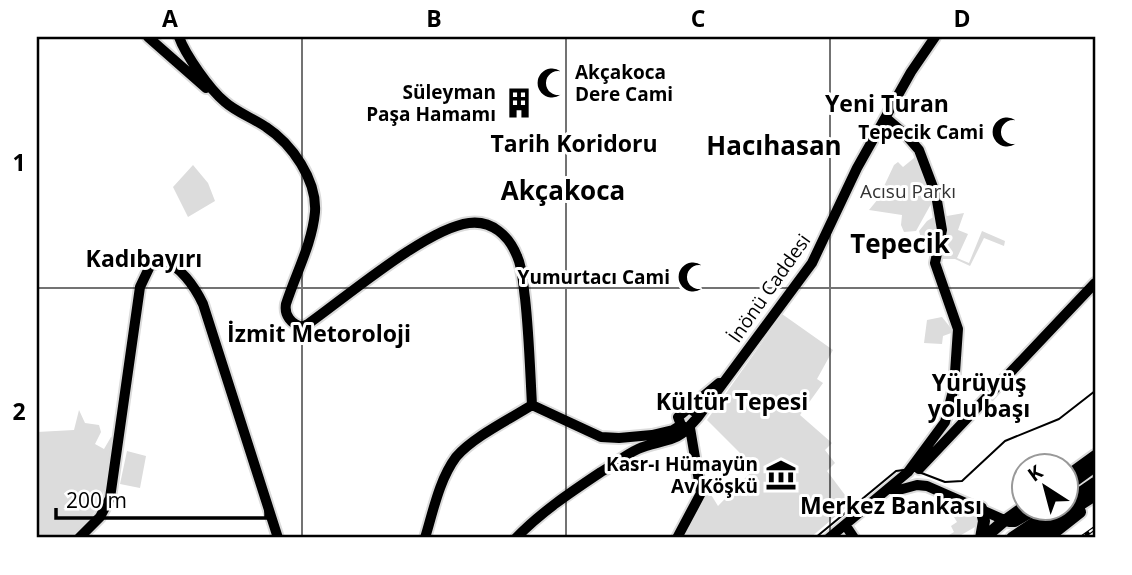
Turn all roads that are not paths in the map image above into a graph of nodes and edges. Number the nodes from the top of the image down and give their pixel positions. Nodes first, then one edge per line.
1 (148, 37) edge
2 (179, 37) edge
3 (935, 37) edge
4 (225, 102) junction
5 (886, 118) junction
6 (1095, 283) edge
7 (729, 374) junction
8 (953, 394) junction
9 (532, 405) junction
10 (689, 408) junction
11 (973, 414) junction
12 (698, 417) junction
13 (686, 427) junction
14 (1095, 455) edge
15 (1080, 466) edge
16 (1095, 467) edge
17 (1095, 474) edge
18 (1080, 478) edge
19 (1095, 483) edge
20 (1080, 484) edge
21 (895, 491) junction
22 (1080, 493) edge
23 (1095, 497) edge
24 (981, 508) junction
25 (1010, 518) edge
26 (1005, 520) junction
27 (1037, 522) edge
28 (851, 534) edge
29 (979, 537) edge
30 (79, 538) edge
31 (278, 538) edge
32 (425, 538) edge
33 (516, 538) edge
34 (677, 538) edge
35 (829, 538) edge
36 (837, 538) edge
37 (1012, 538) edge
38 (1027, 538) edge
39 (1047, 538) edge

1 - 4 main road
2 - 4 main road
3 - 5 main road, İnönü Caddesi
4 - 9 main road
5 - 7 main road, İnönü Caddesi
5 - 8 main road
6 - 11 main road
7 - 10 main road, İnönü Caddesi
7 - 12 main road, İnönü Caddesi
8 - 11 main road
8 - 35 main road
9 - 13 main road
9 - 32 main road
10 - 12 main road
10 - 13 main road
11 - 21 main road
12 - 13 main road, İnönü Caddesi
13 - 33 main road
13 - 34 main road
14 - 15 main road
16 - 18 main road
17 - 20 main road
19 - 22 highway
21 - 24 main road
21 - 28 main road
23 - 38 highway
23 - 39 highway
24 - 26 main road
24 - 29 highway
25 - 26 main road
26 - 29 highway
27 - 37 highway
28 - 36 main road
30 - 31 main road

